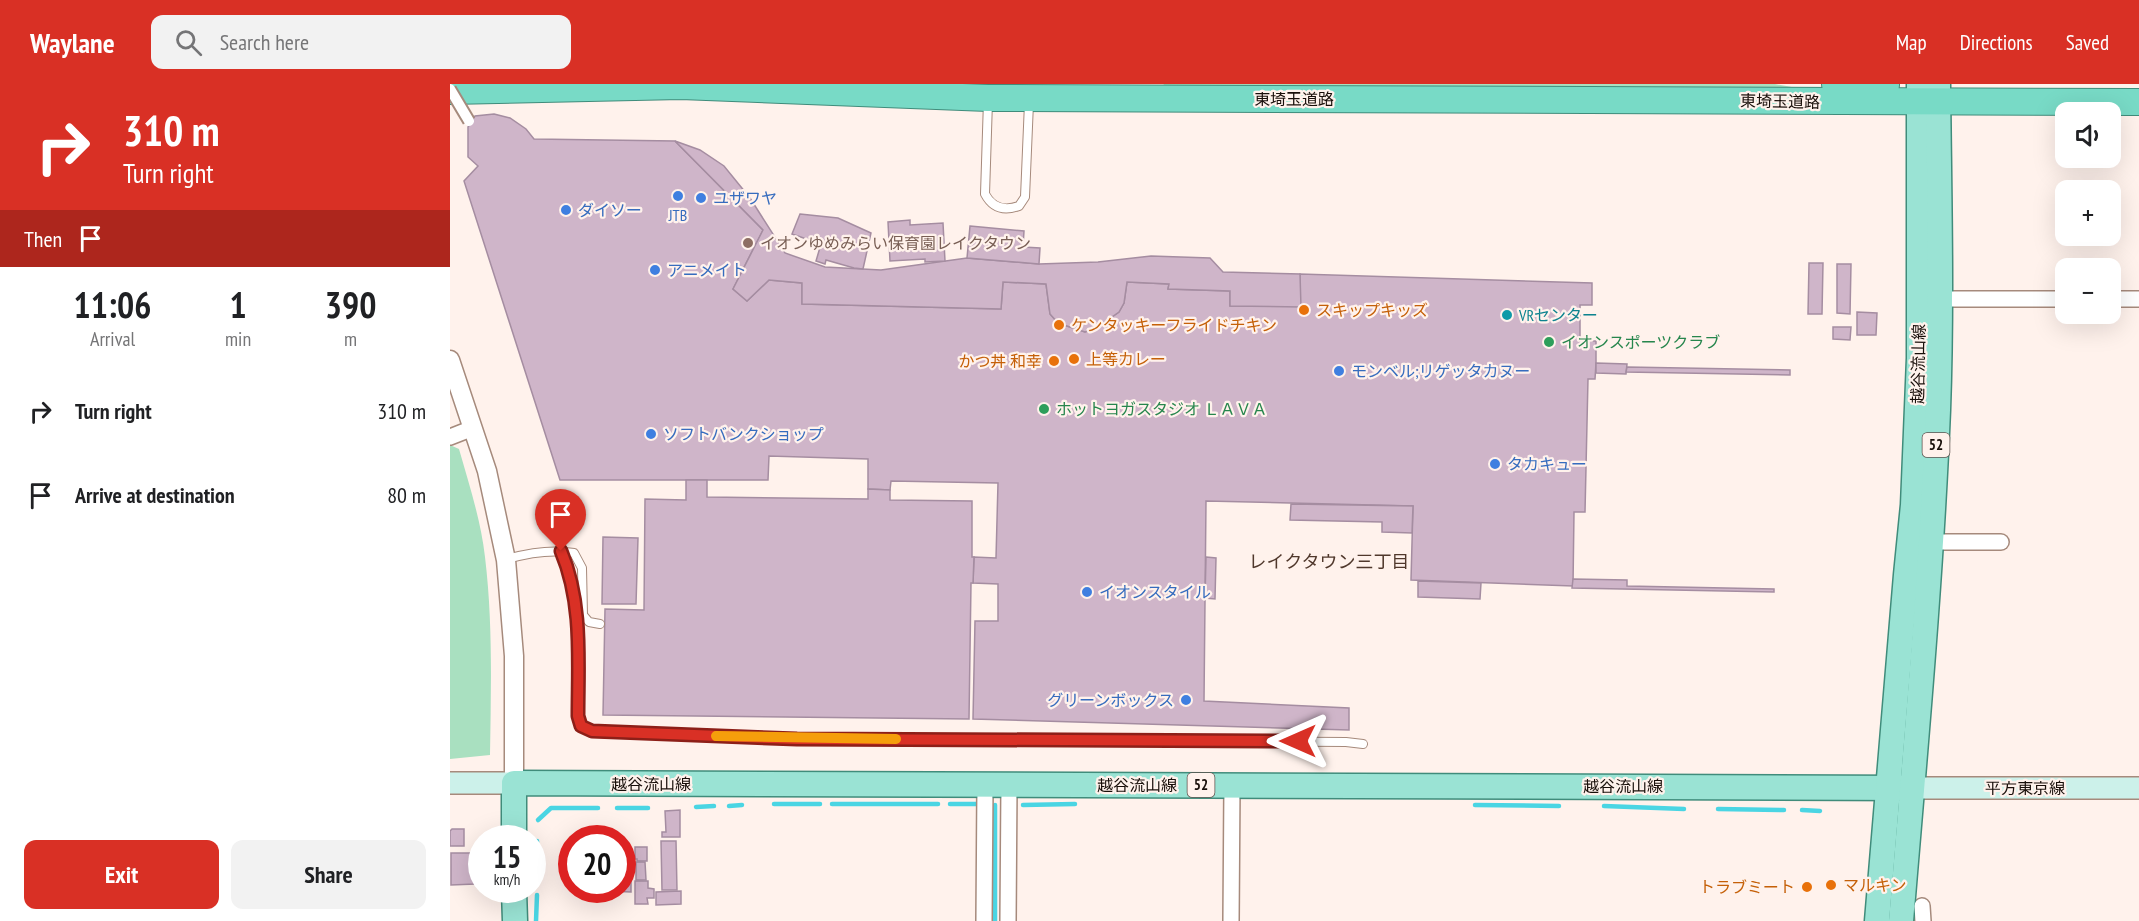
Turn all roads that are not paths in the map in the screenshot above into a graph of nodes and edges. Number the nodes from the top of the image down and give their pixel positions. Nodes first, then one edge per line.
1 (849, 84) edge
2 (1152, 84) edge
3 (1835, 84) edge
4 (676, 85) edge
5 (450, 90) edge
6 (1927, 92) edge
7 (930, 97) junction
8 (988, 98) junction
9 (1029, 99) junction
10 (1124, 99) junction
11 (2139, 102) edge
12 (469, 121) dead end
13 (1940, 299) junction
14 (2055, 299) edge
15 (2121, 299) edge
16 (2139, 299) edge
17 (450, 360) edge
18 (474, 428) junction
19 (450, 437) edge
20 (1930, 542) junction
21 (2001, 542) dead end
22 (561, 551) junction
23 (506, 560) junction
24 (600, 624) dead end
25 (1363, 744) dead end
26 (450, 783) edge
27 (514, 783) junction
28 (985, 784) junction
29 (1009, 785) junction
30 (1232, 785) junction
31 (1900, 788) junction
32 (2139, 788) edge
33 (514, 825) edge
34 (514, 903) edge
35 (514, 921) edge
36 (984, 921) edge
37 (1008, 921) edge
38 (1232, 921) edge
39 (1877, 921) edge
40 (1901, 921) edge

1 - 7 highway
2 - 10 highway
3 - 6 highway
4 - 5 highway, 東埼玉道路
4 - 7 highway, 東埼玉道路
5 - 12 street, bridge
6 - 10 highway, 東埼玉道路
6 - 11 highway, 東埼玉道路
6 - 13 main road, 越谷流山線 / 52
6 - 31 main road, 越谷流山線 / 52
7 - 8 highway, 東埼玉道路
8 - 9 highway, 東埼玉道路
8 - 9 lane
9 - 10 highway, 東埼玉道路
13 - 14 street
13 - 20 main road, 越谷流山線 / 52
15 - 16 street
17 - 18 street
18 - 19 street
18 - 23 street
20 - 21 street
20 - 31 main road, 越谷流山線 / 52
22 - 23 lane
22 - 24 lane
22 - 25 lane
23 - 27 street
26 - 27 main road
27 - 28 main road, 越谷流山線 / 52
27 - 33 main road
28 - 29 main road, 越谷流山線 / 52
28 - 36 street
29 - 30 main road, 越谷流山線 / 52
29 - 37 street
30 - 31 main road, 越谷流山線 / 52
30 - 38 street
31 - 32 main road, 平方東京線
31 - 39 main road, 越谷流山線 / 52
31 - 40 main road, 越谷流山線 / 52
34 - 35 main road

